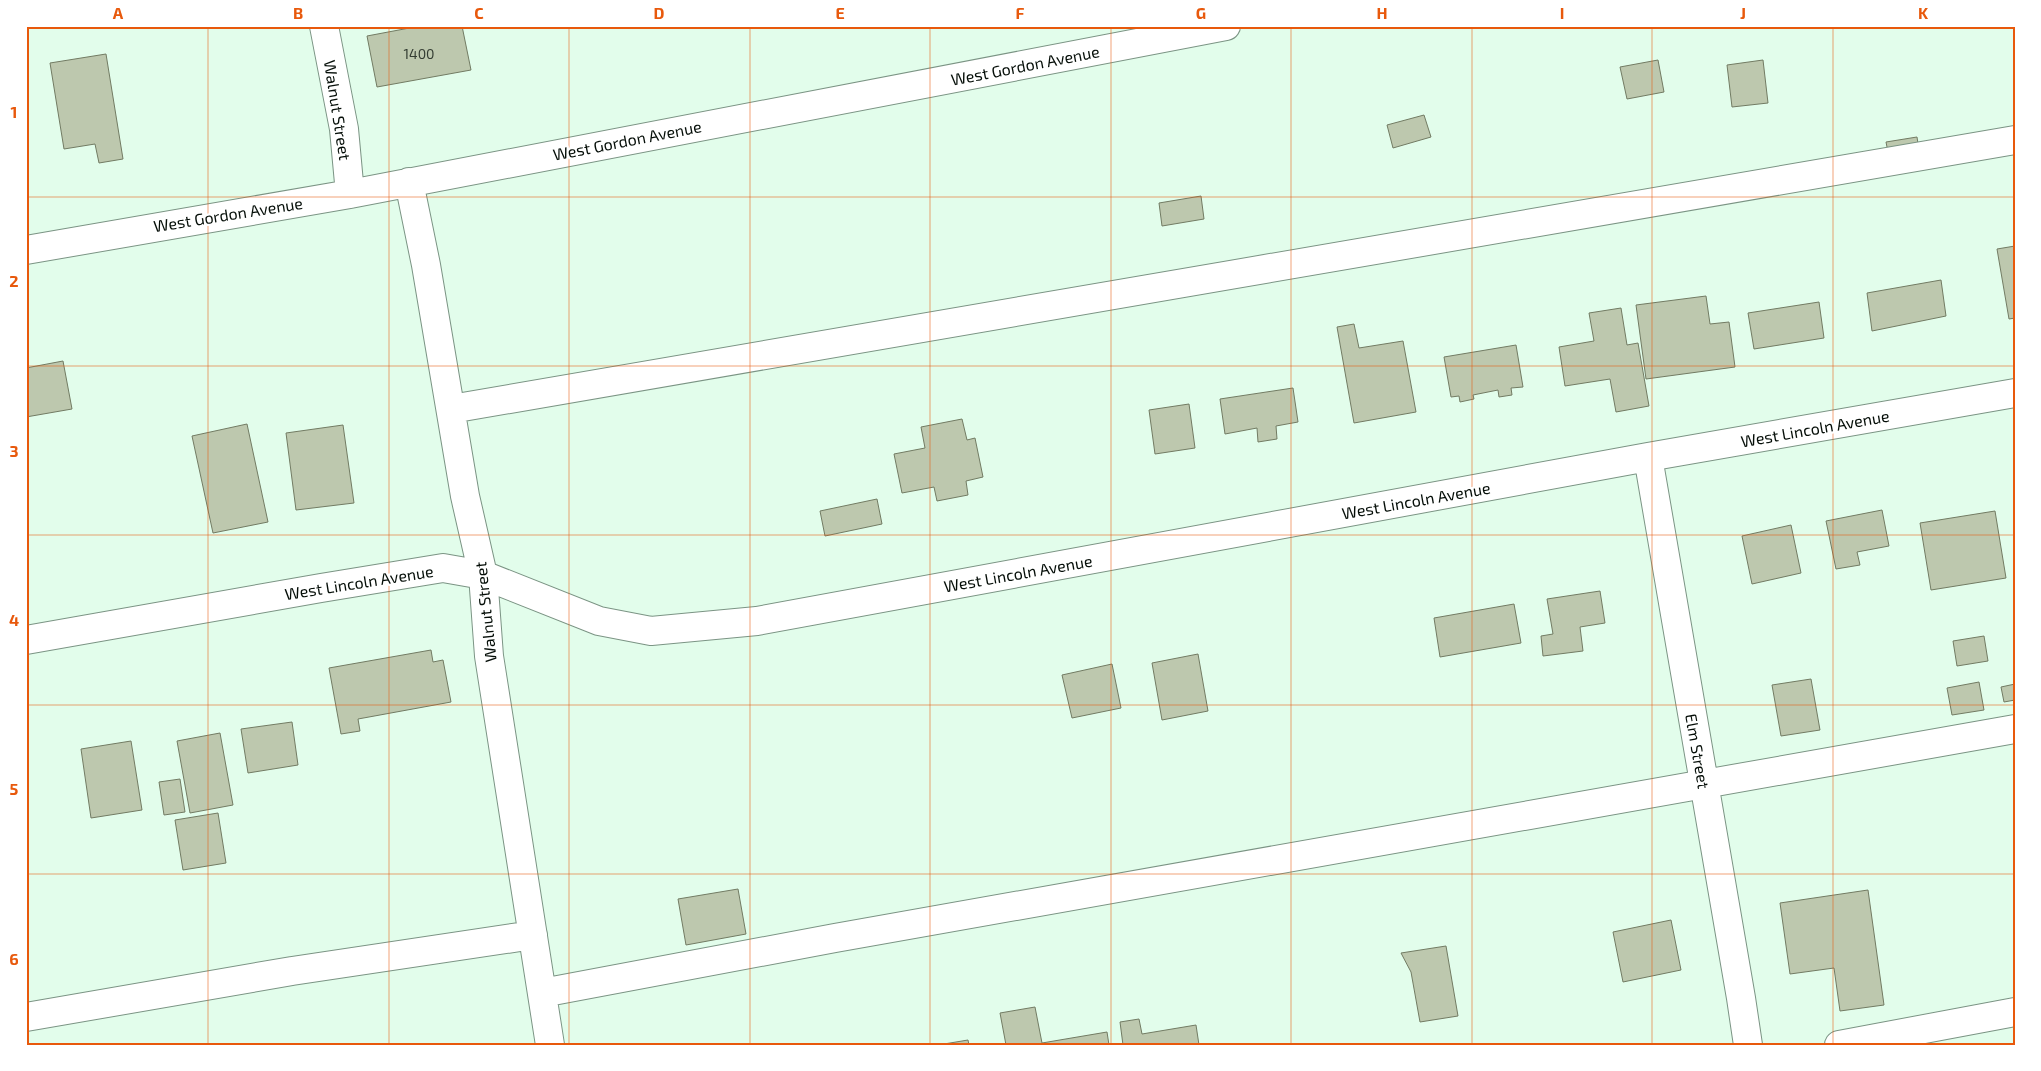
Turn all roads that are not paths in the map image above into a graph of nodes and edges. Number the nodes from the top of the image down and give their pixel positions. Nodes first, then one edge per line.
1 (324, 26) edge
2 (1226, 26) edge
3 (2015, 140) edge
4 (409, 182) junction
5 (350, 194) junction
6 (26, 250) edge
7 (2015, 393) edge
8 (450, 409) junction
9 (1648, 457) junction
10 (484, 575) junction
11 (26, 640) edge
12 (2015, 730) edge
13 (1704, 785) junction
14 (533, 935) junction
15 (542, 992) junction
16 (2015, 1012) edge
17 (26, 1017) edge
18 (550, 1045) edge
19 (1748, 1045) edge
20 (1839, 1045) edge

1 - 5 street, Walnut Street
2 - 4 street, West Gordon Avenue
3 - 8 street
4 - 5 street, West Gordon Avenue
4 - 8 street, Walnut Street
5 - 6 street, West Gordon Avenue
7 - 9 street, West Lincoln Avenue
8 - 10 street, Walnut Street
9 - 10 street, West Lincoln Avenue
9 - 13 street, Elm Street
10 - 11 street, West Lincoln Avenue
10 - 14 street, Walnut Street
12 - 13 street
13 - 15 street
13 - 19 street, Elm Street
14 - 15 street, Walnut Street
14 - 17 street
15 - 18 street, Walnut Street
16 - 20 street

